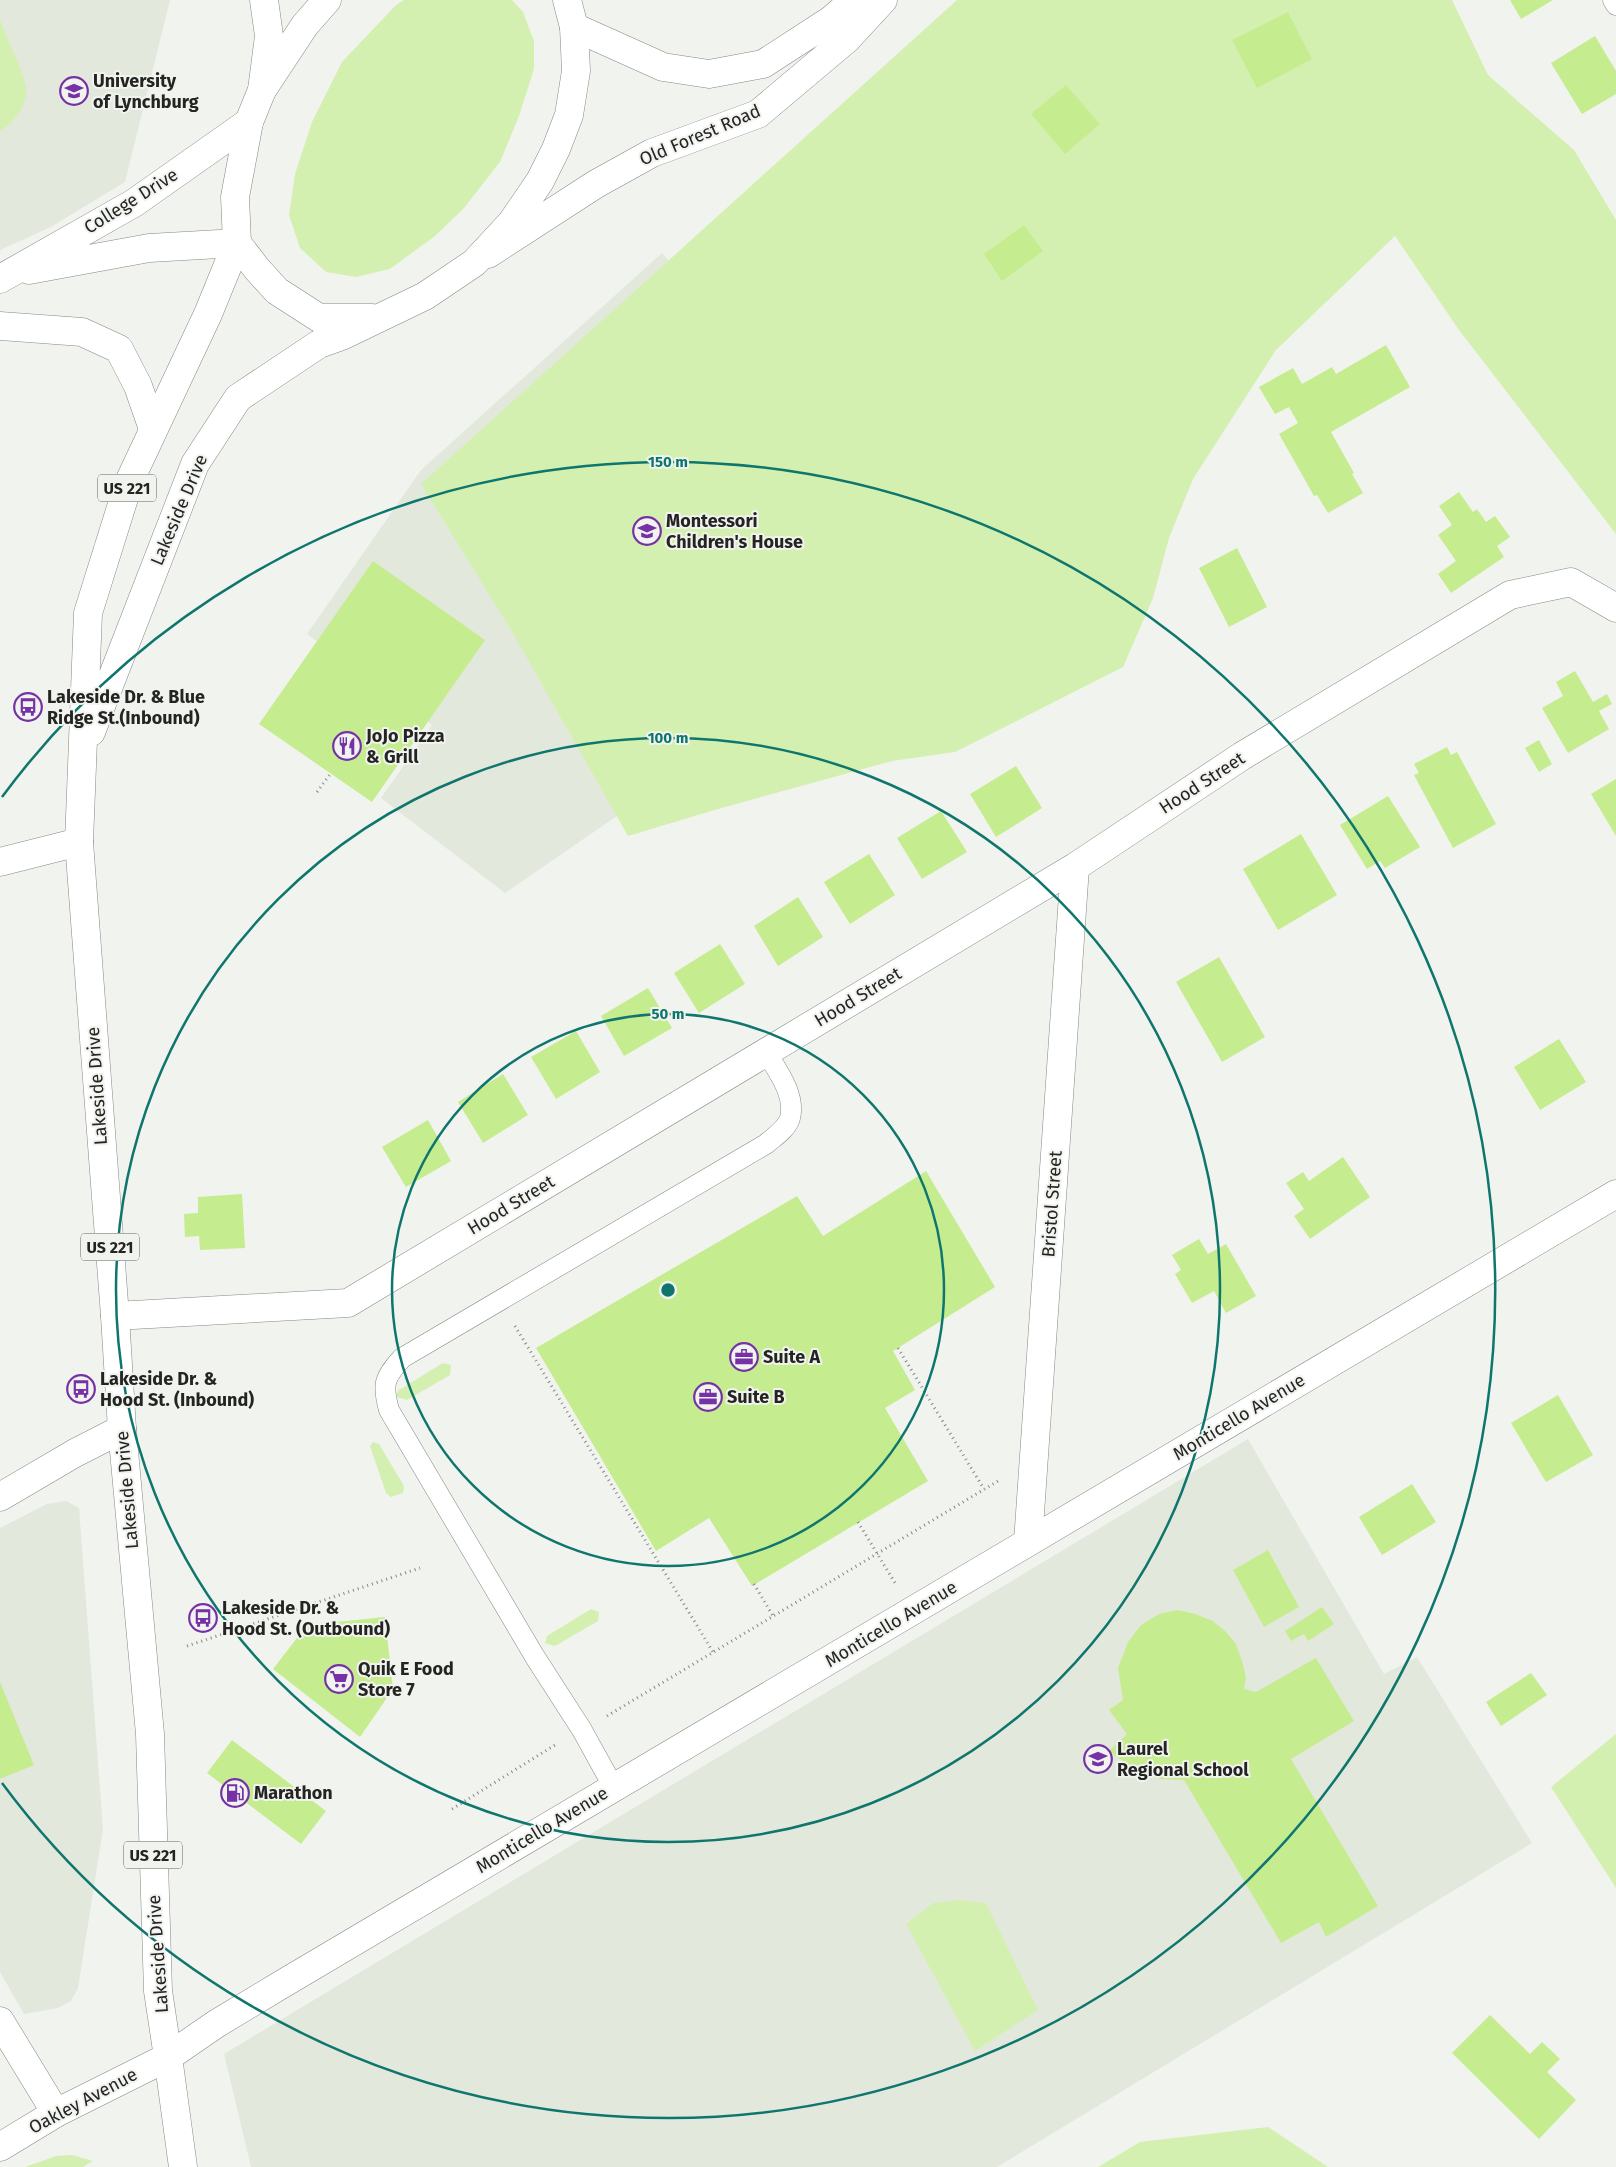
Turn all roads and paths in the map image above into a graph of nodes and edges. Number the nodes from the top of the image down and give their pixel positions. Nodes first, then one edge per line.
1 (264, 0) edge
2 (327, 0) edge
3 (567, 0) edge
4 (854, 0) edge
5 (884, 0) edge
6 (1613, 0) edge
7 (1616, 5) edge
8 (574, 27) junction
9 (262, 90) junction
10 (249, 122) junction
11 (237, 243) junction
12 (474, 263) junction
13 (4, 277) edge
14 (379, 318) junction
15 (0, 326) edge
16 (153, 429) junction
17 (1616, 608) edge
18 (84, 752) junction
19 (331, 773) dead end
20 (317, 792) dead end
21 (79, 842) junction
22 (0, 862) edge
23 (1075, 867) junction
24 (766, 1052) junction
25 (1616, 1194) edge
26 (115, 1316) junction
27 (511, 1319) dead end
28 (898, 1348) dead end
29 (122, 1429) junction
30 (1034, 1460) junction
31 (984, 1489) junction
32 (0, 1497) edge
33 (858, 1522) dead end
34 (1028, 1542) junction
35 (877, 1554) junction
36 (420, 1568) dead end
37 (754, 1584) dead end
38 (912, 1611) junction
39 (773, 1616) junction
40 (187, 1646) dead end
41 (713, 1652) junction
42 (604, 1718) dead end
43 (555, 1745) dead end
44 (614, 1788) junction
45 (452, 1809) dead end
46 (0, 2021) edge
47 (168, 2057) junction
48 (56, 2113) junction
49 (0, 2148) edge
50 (183, 2167) edge

1 - 9 street
2 - 9 street
3 - 8 street
4 - 8 street
5 - 12 street, Old Forest Road
6 - 7 lane
8 - 12 street
9 - 10 street
10 - 11 street
10 - 13 street, College Drive
11 - 13 street, College Drive
11 - 14 street
11 - 16 street, Lakeside Drive / US 221
12 - 14 street, Lakeside Drive
14 - 18 street, Lakeside Drive
15 - 16 street
16 - 18 street, Lakeside Drive / US 221
17 - 23 street, Hood Street
18 - 21 street, Lakeside Drive / US 221
19 - 20 path
21 - 22 street
21 - 26 street, Lakeside Drive / US 221
23 - 24 street, Hood Street
23 - 30 street, Bristol Street
24 - 26 street, Hood Street
24 - 44 lane
25 - 34 street, Monticello Avenue
26 - 29 street, Lakeside Drive / US 221
27 - 41 path
28 - 31 path
29 - 32 street
29 - 47 street, Lakeside Drive / US 221
30 - 31 path
30 - 34 street, Bristol Street
31 - 35 path
33 - 35 path
34 - 38 street, Monticello Avenue
35 - 38 path
35 - 39 path
36 - 40 path
37 - 39 path
38 - 44 street, Monticello Avenue
39 - 41 path
41 - 42 path
43 - 45 path
44 - 47 street, Monticello Avenue
46 - 48 street
47 - 48 street, Oakley Avenue
47 - 50 street, Lakeside Drive
48 - 49 street, Oakley Avenue

